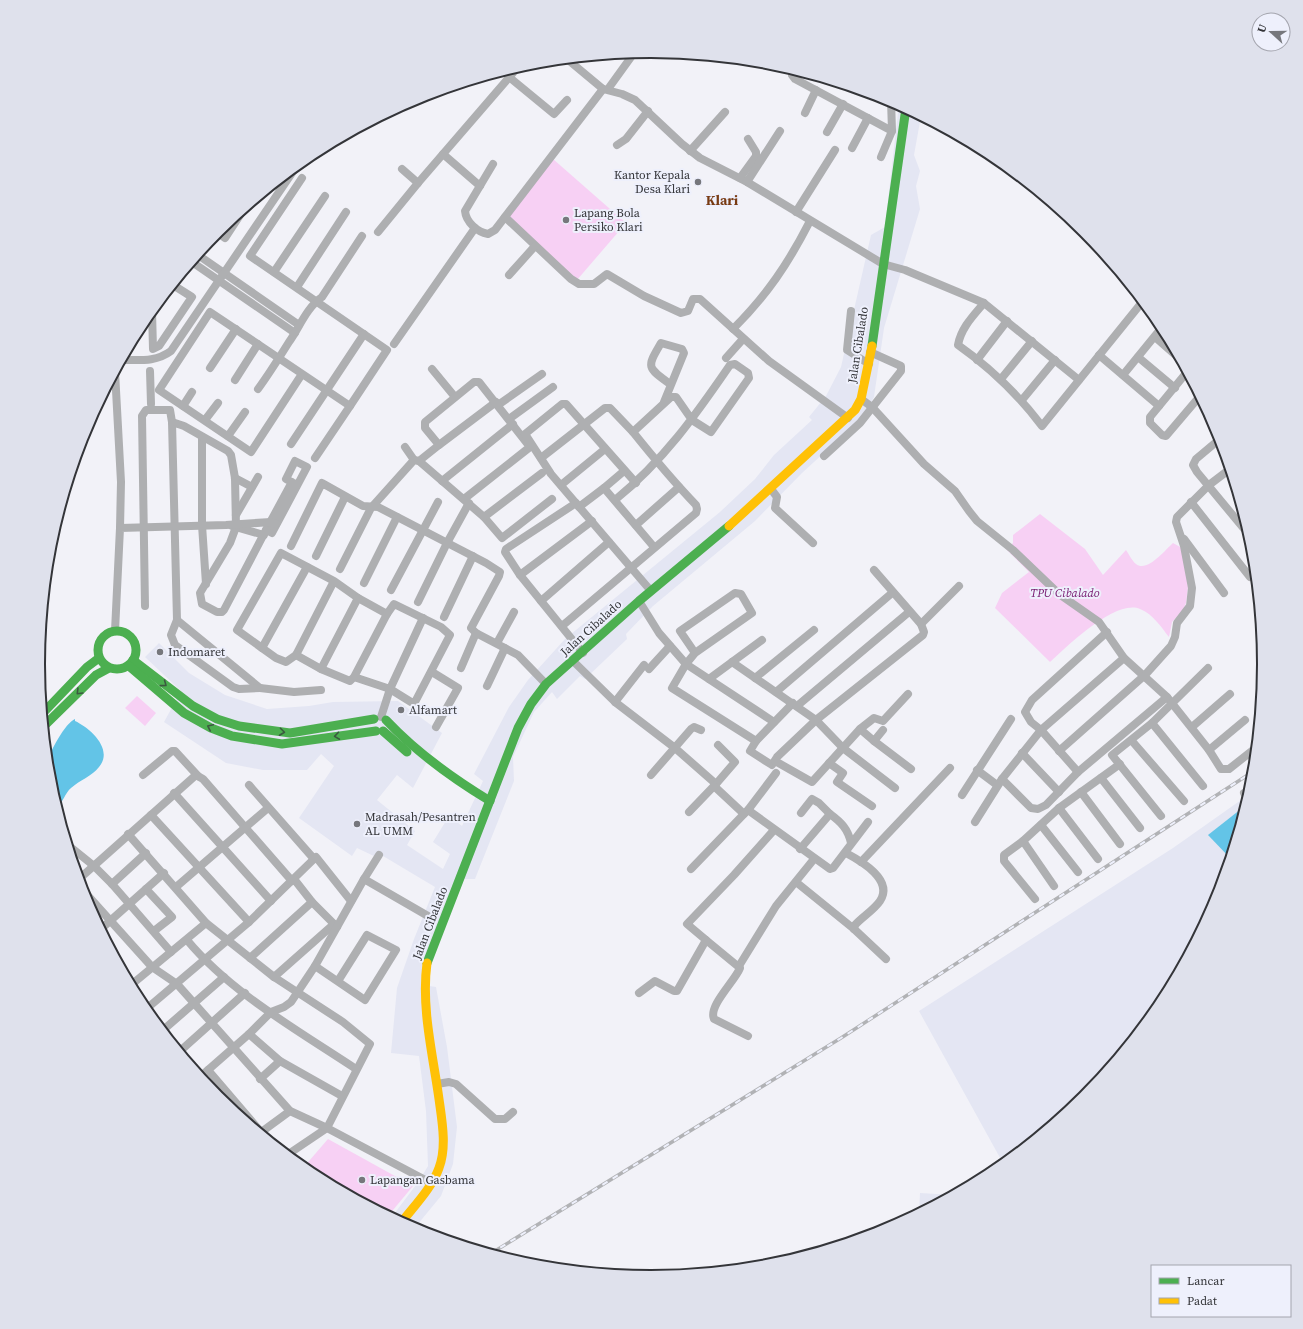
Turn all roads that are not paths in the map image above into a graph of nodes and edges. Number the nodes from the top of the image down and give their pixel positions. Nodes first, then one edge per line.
1 (630, 59) edge
2 (572, 63) edge
3 (794, 76) edge
4 (509, 77) joint
5 (606, 89) junction
6 (816, 90) junction
7 (567, 100) dead end
8 (843, 104) junction
9 (891, 107) edge
10 (648, 111) junction
11 (725, 112) dead end
12 (805, 113) dead end
13 (905, 114) edge
14 (868, 118) junction
15 (780, 131) dead end
16 (892, 131) junction
17 (827, 132) dead end
18 (748, 139) dead end
19 (617, 145) dead end
20 (852, 148) dead end
21 (834, 150) dead end
22 (690, 151) junction
23 (442, 154) junction
24 (880, 157) dead end
25 (493, 164) dead end
26 (402, 169) dead end
27 (302, 178) dead end
28 (288, 179) edge
29 (743, 180) junction
30 (418, 183) junction
31 (480, 186) junction
32 (325, 196) dead end
33 (346, 212) dead end
34 (796, 212) junction
35 (505, 217) junction
36 (810, 221) junction
37 (231, 228) edge
38 (475, 228) junction
39 (378, 232) dead end
40 (223, 236) edge
41 (362, 236) dead end
42 (535, 246) junction
43 (202, 258) edge
44 (883, 264) junction
45 (196, 265) edge
46 (274, 272) junction
47 (224, 273) junction
48 (509, 275) dead end
49 (219, 280) junction
50 (177, 287) edge
51 (296, 287) junction
52 (316, 301) junction
53 (984, 303) junction
54 (1140, 305) edge
55 (851, 311) dead end
56 (152, 320) edge
57 (1007, 321) junction
58 (299, 325) junction
59 (236, 328) junction
60 (733, 329) junction
61 (1158, 332) edge
62 (295, 333) junction
63 (364, 334) junction
64 (1155, 336) junction
65 (743, 339) junction
66 (1032, 341) junction
67 (258, 344) junction
68 (394, 344) dead end
69 (1169, 348) edge
70 (875, 353) junction
71 (1099, 355) junction
72 (1138, 357) junction
73 (279, 358) junction
74 (726, 358) dead end
75 (127, 360) edge
76 (977, 360) junction
77 (1055, 360) junction
78 (869, 364) junction
79 (210, 368) dead end
80 (432, 369) dead end
81 (150, 370) dead end
82 (302, 374) junction
83 (542, 374) dead end
84 (1123, 375) junction
85 (1185, 376) edge
86 (1001, 379) junction
87 (116, 380) edge
88 (235, 380) dead end
89 (1079, 380) junction
90 (670, 384) junction
91 (161, 386) junction
92 (150, 387) junction
93 (553, 387) dead end
94 (1175, 388) junction
95 (258, 389) dead end
96 (327, 391) junction
97 (192, 392) dead end
98 (456, 397) junction
99 (1022, 400) junction
100 (1197, 400) edge
101 (218, 403) dead end
102 (866, 403) junction
103 (151, 404) dead end
104 (497, 404) junction
105 (663, 404) junction
106 (183, 406) junction
107 (350, 406) junction
108 (1159, 406) junction
109 (245, 412) dead end
110 (848, 418) junction
111 (205, 420) junction
112 (692, 420) junction
113 (511, 421) junction
114 (172, 422) junction
115 (586, 425) junction
116 (633, 432) junction
117 (228, 436) junction
118 (202, 437) junction
119 (1216, 443) edge
120 (291, 444) dead end
121 (439, 445) junction
122 (405, 447) dead end
123 (605, 449) junction
124 (824, 456) dead end
125 (315, 458) dead end
126 (542, 458) junction
127 (416, 461) junction
128 (658, 462) junction
129 (624, 471) junction
130 (1227, 472) edge
131 (542, 473) dead end
132 (258, 477) dead end
133 (235, 478) junction
134 (442, 482) junction
135 (636, 483) junction
136 (294, 484) dead end
137 (561, 485) junction
138 (1209, 485) junction
139 (252, 487) junction
140 (679, 487) junction
141 (604, 488) junction
142 (773, 491) junction
143 (345, 497) junction
144 (552, 499) dead end
145 (615, 500) junction
146 (466, 501) junction
147 (438, 502) dead end
148 (1190, 502) junction
149 (578, 505) junction
150 (371, 508) junction
151 (397, 517) junction
152 (484, 517) junction
153 (592, 520) junction
154 (236, 522) junction
155 (274, 523) junction
156 (202, 525) junction
157 (636, 525) junction
158 (1241, 525) edge
159 (143, 526) junction
160 (174, 526) junction
161 (120, 528) junction
162 (422, 530) junction
163 (265, 532) junction
164 (1181, 534) junction
165 (609, 542) junction
166 (447, 543) junction
167 (813, 543) dead end
168 (291, 546) dead end
169 (654, 547) junction
170 (316, 556) dead end
171 (473, 556) junction
172 (307, 567) junction
173 (630, 567) junction
174 (340, 569) dead end
175 (874, 570) dead end
176 (520, 575) junction
177 (1250, 577) dead end
178 (334, 581) junction
179 (364, 583) dead end
180 (206, 585) junction
181 (959, 586) dead end
182 (391, 590) dead end
183 (651, 591) junction
184 (892, 593) junction
185 (1224, 593) dead end
186 (358, 598) junction
187 (541, 601) junction
188 (639, 601) junction
189 (418, 602) dead end
190 (145, 606) dead end
191 (514, 612) dead end
192 (909, 612) junction
193 (387, 614) junction
194 (444, 616) dead end
195 (423, 618) junction
196 (177, 620) junction
197 (921, 624) junction
198 (562, 626) junction
199 (115, 630) junction
200 (814, 630) dead end
201 (1107, 632) junction
202 (476, 633) junction
203 (762, 640) dead end
204 (497, 644) junction
205 (670, 646) junction
206 (262, 648) junction
207 (505, 648) junction
208 (583, 653) junction
209 (695, 654) junction
210 (296, 655) junction
211 (99, 658) junction
212 (1124, 658) junction
213 (732, 662) junction
214 (131, 663) junction
215 (686, 664) junction
216 (576, 665) junction
217 (109, 668) junction
218 (461, 668) dead end
219 (1208, 668) dead end
220 (321, 669) junction
221 (432, 672) junction
222 (1145, 676) junction
223 (354, 677) junction
224 (755, 678) junction
225 (709, 679) junction
226 (546, 684) junction
227 (487, 686) dead end
228 (260, 688) junction
229 (390, 689) junction
230 (322, 690) dead end
231 (776, 692) junction
232 (908, 694) dead end
233 (1230, 694) dead end
234 (1169, 700) junction
235 (615, 702) junction
236 (795, 705) junction
237 (47, 709) edge
238 (380, 719) junction
239 (1011, 719) dead end
240 (816, 720) junction
241 (1245, 720) dead end
242 (48, 722) edge
243 (774, 722) junction
244 (1152, 723) junction
245 (436, 727) dead end
246 (1192, 727) junction
247 (860, 729) junction
248 (701, 730) dead end
249 (883, 730) dead end
250 (1041, 730) junction
251 (379, 731) junction
252 (874, 740) junction
253 (756, 741) junction
254 (1132, 741) junction
255 (718, 745) dead end
256 (675, 748) junction
257 (843, 748) junction
258 (1209, 750) junction
259 (1059, 751) junction
260 (1252, 751) edge
261 (1109, 752) junction
262 (1022, 754) junction
263 (775, 760) junction
264 (829, 763) junction
265 (1120, 764) junction
266 (950, 768) dead end
267 (911, 769) dead end
268 (977, 770) junction
269 (1078, 772) junction
270 (776, 773) dead end
271 (144, 775) dead end
272 (651, 775) dead end
273 (198, 776) junction
274 (1101, 778) junction
275 (1002, 779) junction
276 (249, 785) dead end
277 (715, 785) junction
278 (997, 786) junction
279 (1203, 786) dead end
280 (895, 788) dead end
281 (1059, 792) junction
282 (1081, 792) junction
283 (174, 793) junction
284 (962, 795) dead end
285 (1184, 801) dead end
286 (489, 804) junction
287 (872, 806) dead end
288 (268, 808) junction
289 (1058, 808) junction
290 (689, 812) dead end
291 (746, 812) junction
292 (801, 813) dead end
293 (830, 814) junction
294 (150, 815) junction
295 (1161, 816) dead end
296 (868, 822) dead end
297 (975, 822) dead end
298 (1041, 825) junction
299 (246, 827) junction
300 (1140, 828) dead end
301 (774, 830) junction
302 (128, 834) junction
303 (1023, 841) junction
304 (851, 843) junction
305 (1120, 844) dead end
306 (221, 848) junction
307 (800, 848) junction
308 (74, 850) edge
309 (146, 853) junction
310 (846, 853) junction
311 (379, 855) dead end
312 (314, 859) junction
313 (814, 859) junction
314 (1098, 859) dead end
315 (861, 862) junction
316 (94, 866) junction
317 (199, 867) junction
318 (691, 870) dead end
319 (1078, 872) dead end
320 (164, 873) junction
321 (83, 875) edge
322 (364, 879) junction
323 (293, 880) junction
324 (796, 882) junction
325 (112, 884) junction
326 (1054, 886) dead end
327 (176, 887) junction
328 (146, 889) junction
329 (1035, 898) dead end
330 (271, 901) junction
331 (93, 902) edge
332 (312, 902) junction
333 (351, 902) junction
334 (129, 904) junction
335 (428, 916) dead end
336 (110, 921) junction
337 (248, 922) junction
338 (206, 923) junction
339 (105, 926) edge
340 (336, 926) junction
341 (854, 929) junction
342 (154, 931) junction
343 (187, 940) junction
344 (226, 940) junction
345 (706, 940) junction
346 (171, 952) junction
347 (250, 958) junction
348 (886, 959) dead end
349 (203, 960) junction
350 (315, 966) junction
351 (739, 966) junction
352 (152, 967) junction
353 (224, 977) junction
354 (274, 977) junction
355 (134, 981) edge
356 (338, 981) junction
357 (177, 984) junction
358 (298, 992) junction
359 (245, 993) junction
360 (639, 993) dead end
361 (194, 1004) junction
362 (150, 1006) edge
363 (271, 1012) junction
364 (212, 1024) junction
365 (166, 1028) edge
366 (249, 1034) junction
367 (748, 1036) dead end
368 (234, 1047) junction
369 (183, 1049) edge
370 (280, 1061) junction
371 (356, 1069) junction
372 (208, 1070) junction
373 (204, 1073) edge
374 (260, 1079) junction
375 (437, 1084) junction
376 (342, 1096) junction
377 (290, 1111) junction
378 (243, 1112) edge
379 (513, 1112) dead end
380 (327, 1128) junction
381 (264, 1131) edge
382 (292, 1153) edge
383 (431, 1183) junction
384 (405, 1218) edge

1 - 5 street
2 - 5 street
3 - 6 street
4 - 7 street
4 - 23 street
5 - 10 street
5 - 35 street
6 - 8 street
6 - 12 street
8 - 14 street
8 - 17 street
9 - 16 street
10 - 19 street
10 - 22 street
11 - 22 street
13 - 44 street, Jalan Cibalado
14 - 16 street
14 - 20 street
15 - 29 street
16 - 24 street
18 - 29 street
21 - 34 street
22 - 29 street
23 - 30 street
23 - 31 street
25 - 31 street
26 - 30 street
27 - 46 street
28 - 47 street
29 - 34 street
30 - 39 street
31 - 38 street
32 - 46 street
33 - 51 street
34 - 36 street
35 - 38 street
35 - 42 street
36 - 44 street
36 - 60 street
37 - 40 street
38 - 68 street
41 - 52 street
42 - 48 street
42 - 60 street
43 - 47 street
44 - 53 street
44 - 70 street, Jalan Cibalado
45 - 49 street
46 - 51 street
47 - 49 street
47 - 58 street
49 - 62 street
49 - 75 street
50 - 56 street
51 - 52 street
52 - 58 street
52 - 63 street
53 - 57 street
53 - 76 street
54 - 71 street
55 - 78 street
57 - 66 street
57 - 76 street
58 - 62 street
59 - 67 street
59 - 79 street
59 - 91 street
60 - 65 street
61 - 64 street
62 - 73 street
63 - 96 street
63 - 107 street
64 - 69 street
64 - 72 street
65 - 74 street
65 - 110 street
66 - 77 street
66 - 86 street
67 - 73 street
67 - 88 street
70 - 78 street, Jalan Cibalado
70 - 102 street
71 - 84 street
71 - 89 street
72 - 84 street
72 - 94 street
73 - 82 street
73 - 95 street
76 - 86 street
77 - 89 street
77 - 99 street
78 - 102 street, Jalan Cibalado
80 - 98 street
81 - 92 street
82 - 96 street
82 - 117 street
83 - 104 street
84 - 108 street
85 - 94 street
86 - 99 street
87 - 161 street
89 - 99 street
90 - 90 street
90 - 105 street
91 - 92 street
91 - 106 street
92 - 103 street
93 - 113 street
94 - 108 street
96 - 107 street
96 - 120 street
97 - 106 street
98 - 104 street
98 - 121 street
100 - 108 street
101 - 111 street
102 - 110 street, Jalan Cibalado
102 - 124 street
102 - 201 street
104 - 113 street
104 - 121 street
105 - 112 street
105 - 116 street
106 - 111 street
107 - 125 street
109 - 117 street
110 - 142 street, Jalan Cibalado
111 - 117 street
112 - 112 street
112 - 128 street
113 - 134 street
113 - 146 street
114 - 118 street
114 - 159 street
114 - 160 street
115 - 116 street
115 - 123 street
115 - 126 street
115 - 126 street
116 - 128 street
118 - 133 street
118 - 156 street
119 - 138 street
121 - 127 street
122 - 127 street
123 - 129 street
123 - 137 street
126 - 137 street
127 - 134 street
127 - 150 street
128 - 135 street
128 - 140 street
129 - 135 street
129 - 141 street
130 - 138 street
131 - 152 street
132 - 139 street
133 - 139 street
133 - 154 street
134 - 146 street
135 - 145 street
136 - 155 street
137 - 149 street
138 - 148 street
138 - 158 street
139 - 154 street
140 - 157 street
140 - 169 street
141 - 145 street
141 - 149 street
142 - 167 street
142 - 183 street, Jalan Cibalado
143 - 150 street
143 - 168 street
143 - 170 street
144 - 152 street
145 - 157 street
146 - 152 street
146 - 166 street
147 - 162 street
148 - 164 street
148 - 177 street
149 - 153 street
149 - 176 street
150 - 151 street
150 - 174 street
151 - 162 street
151 - 179 street
153 - 165 street
153 - 176 street
154 - 155 street
154 - 156 street
154 - 163 street
154 - 180 street
155 - 163 street
156 - 160 street
156 - 180 street
157 - 169 street
159 - 160 street
159 - 161 street
159 - 190 street
160 - 196 street
161 - 199 street
162 - 166 street
162 - 182 street
163 - 180 street
164 - 185 street
164 - 222 street
165 - 173 street
165 - 187 street
166 - 171 street
166 - 189 street
169 - 173 street
171 - 194 street
171 - 202 street
172 - 178 street
172 - 206 street
172 - 206 street
173 - 183 street
173 - 198 street
175 - 184 street
176 - 187 street
178 - 186 street
178 - 210 street
181 - 197 street
183 - 188 street, Jalan Cibalado
184 - 192 street
184 - 231 street
186 - 193 street
186 - 220 street
187 - 198 street
188 - 205 street
188 - 208 street, Jalan Cibalado
191 - 204 street
192 - 197 street
192 - 236 street
193 - 195 street
193 - 223 street
195 - 221 street
195 - 229 street
196 - 228 street
196 - 228 street
197 - 240 street
198 - 208 street
199 - 211 street
199 - 214 street
200 - 224 street
201 - 212 street
201 - 250 street
202 - 204 street
202 - 218 street
203 - 213 street
204 - 207 street
205 - 215 street
205 - 235 street
206 - 210 street
207 - 226 street
207 - 227 street
208 - 216 street, Jalan Cibalado
209 - 209 street
209 - 215 street
210 - 220 street
211 - 217 street
211 - 237 street
212 - 222 street
212 - 250 street
213 - 224 street
213 - 225 street
214 - 217 street
214 -> 238 street
251 -> 214 street
215 - 225 street
215 - 253 street
216 - 226 street, Jalan Cibalado
216 - 235 street
217 -> 242 street
219 - 234 street
220 - 223 street
221 - 229 street
221 - 245 street
222 - 234 street
222 - 259 street
223 - 229 street
224 - 231 street
225 - 243 street
226 - 286 street, Jalan Cibalado
228 - 230 street
229 - 238 street
231 - 236 street
232 - 247 street
233 - 246 street
234 - 244 street
234 - 246 street
234 - 261 street
235 - 256 street
236 - 240 street
236 - 243 street
238 - 251 street
238 - 251 street
238 - 286 street
239 - 268 street
240 - 257 street
240 - 263 street
241 - 258 street
243 - 253 street
244 - 254 street
244 - 279 street
246 - 258 street
247 - 252 street
247 - 257 street
248 - 256 street
249 - 252 street
250 - 259 street
250 - 262 street
251 - 286 street
252 - 267 street
253 - 263 street
254 - 261 street
254 - 285 street
255 - 277 street
256 - 272 street
256 - 277 street
257 - 264 street
257 - 280 street
258 - 260 street
259 - 269 street
261 - 265 street
261 - 269 street
262 - 275 street
262 - 281 street
263 - 264 street
264 - 287 street
265 - 274 street
265 - 295 street
266 - 315 street
268 - 278 street
268 - 284 street
269 - 281 street
270 - 291 street
271 - 273 street
273 - 283 street
273 - 299 street
274 - 282 street
274 - 300 street
275 - 278 street
275 - 281 street
276 - 288 street
277 - 290 street
277 - 291 street
278 - 297 street
282 - 289 street
282 - 305 street
283 - 294 street
283 - 306 street
286 - 375 street, Jalan Cibalado
288 - 299 street
288 - 312 street
289 - 298 street
289 - 314 street
291 - 301 street
291 - 318 street
292 - 293 street
293 - 304 street
293 - 307 street
294 - 302 street
294 - 317 street
296 - 304 street
298 - 303 street
298 - 319 street
299 - 306 street
299 - 323 street
301 - 307 street
301 - 345 street
302 - 309 street
302 - 316 street
303 - 326 street
303 - 329 street
304 - 310 street
306 - 317 street
306 - 330 street
307 - 313 street
308 - 316 street
309 - 320 street
309 - 325 street
310 - 313 street
310 - 315 street
311 - 322 street
312 - 323 street
312 - 333 street
313 - 324 street
315 - 341 street
316 - 321 street
316 - 325 street
317 - 327 street
317 - 337 street
320 - 327 street
320 - 328 street
322 - 333 street
322 - 335 street
323 - 330 street
323 - 332 street
324 - 341 street
324 - 351 street
325 - 334 street
327 - 338 street
328 - 334 street
328 - 342 street
330 - 337 street
331 - 336 street
332 - 340 street
332 - 347 street
333 - 340 street
334 - 336 street
334 - 342 street
336 - 339 street
336 - 352 street
337 - 344 street
338 - 343 street
338 - 344 street
340 - 350 street
340 - 354 street
341 - 348 street
342 - 346 street
343 - 346 street
343 - 349 street
344 - 347 street
344 - 349 street
345 - 351 street
345 - 360 street
346 - 352 street
347 - 354 street
349 - 353 street
349 - 357 street
350 - 356 street
350 - 358 street
351 - 367 street
352 - 355 street
352 - 357 street
353 - 359 street
353 - 361 street
354 - 358 street
356 - 356 street
357 - 361 street
357 - 362 street
358 - 363 street
358 - 371 street
359 - 363 street
359 - 364 street
361 - 364 street
361 - 365 street
363 - 366 street
363 - 371 street
364 - 368 street
364 - 369 street
366 - 368 street
366 - 370 street
368 - 372 street
368 - 374 street
370 - 374 street
370 - 376 street
371 - 376 street
372 - 373 street
372 - 378 street
374 - 377 street
375 - 379 street
375 - 383 street, Jalan Cibalado
376 - 380 street
377 - 380 street
377 - 381 street
380 - 382 street
380 - 383 street
383 - 384 street, Jalan Cibalado

